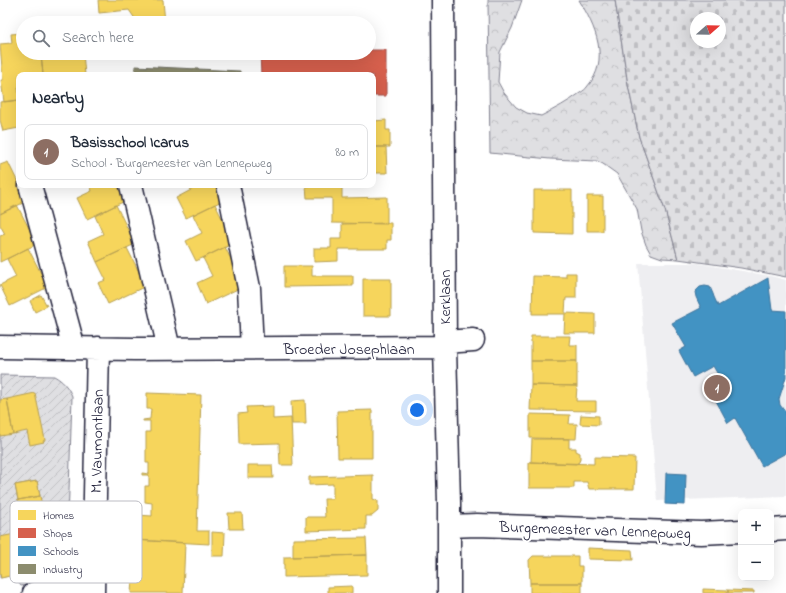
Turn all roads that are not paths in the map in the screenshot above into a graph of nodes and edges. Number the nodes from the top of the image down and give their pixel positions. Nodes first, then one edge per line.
1 (443, 0) edge
2 (31, 188) edge
3 (132, 188) edge
4 (229, 188) edge
5 (473, 340) dead end
6 (445, 345) junction
7 (0, 347) edge
8 (74, 348) junction
9 (98, 348) junction
10 (169, 348) junction
11 (252, 348) junction
12 (95, 501) edge
13 (449, 526) junction
14 (786, 529) edge
15 (774, 530) edge
16 (738, 531) edge
17 (93, 587) edge
18 (34, 593) edge
19 (449, 593) edge

1 - 6 street, Kerklaan
2 - 8 street
3 - 10 street
4 - 11 street
5 - 6 street, Broeder Josephlaan
6 - 11 street, Broeder Josephlaan
6 - 13 street, Kerklaan
7 - 8 street, Broeder Josephlaan
8 - 9 street, Broeder Josephlaan
9 - 10 street, Broeder Josephlaan
9 - 12 street, M. Vaumontlaan
10 - 11 street, Broeder Josephlaan
13 - 16 street, Burgemeester van Lennepweg
13 - 19 street, Kerklaan
14 - 15 street
17 - 18 street, M. Vaumontlaan

